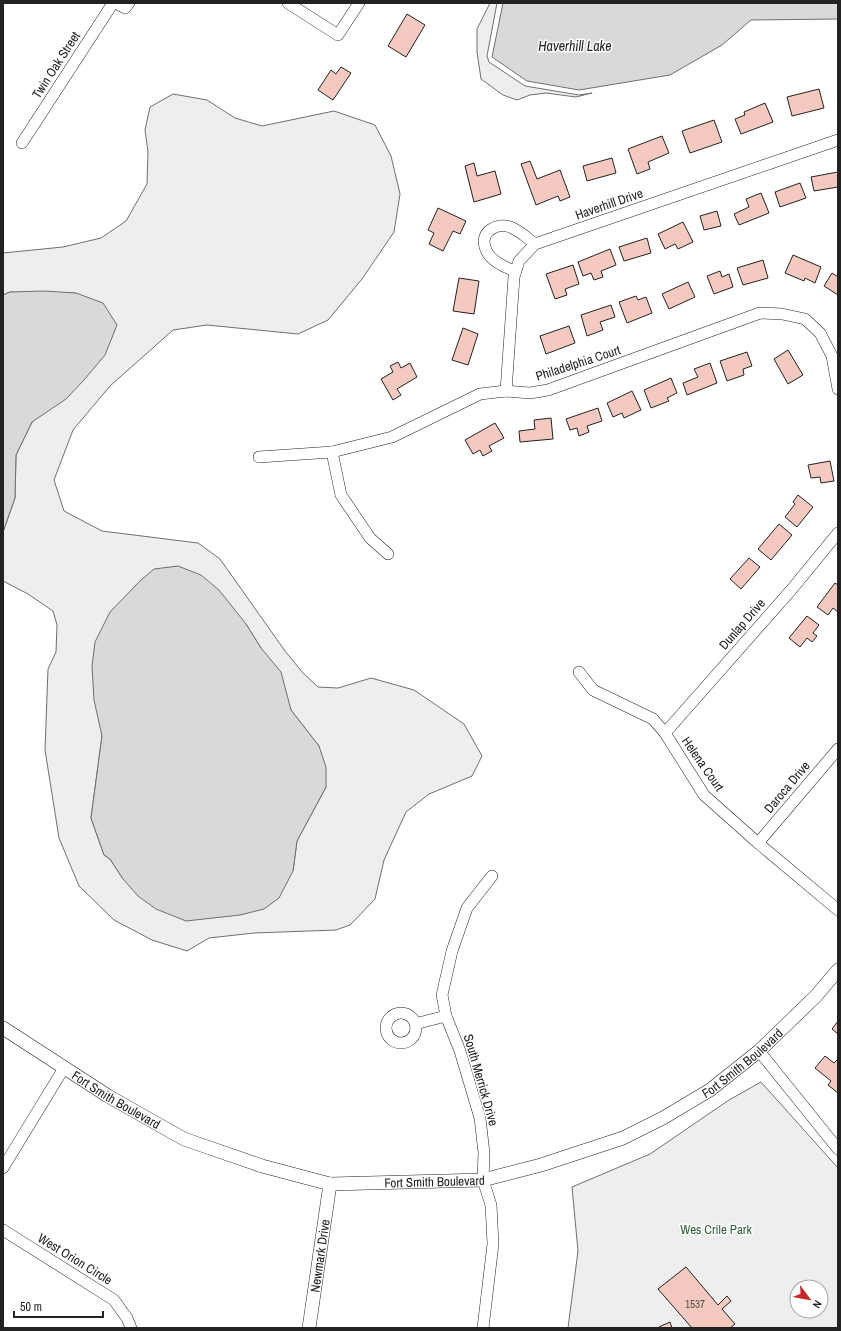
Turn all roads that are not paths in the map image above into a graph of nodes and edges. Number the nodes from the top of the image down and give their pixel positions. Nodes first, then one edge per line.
1 (114, 3) edge
2 (128, 3) edge
3 (288, 3) edge
4 (359, 3) edge
5 (838, 140) edge
6 (22, 143) dead end
7 (535, 244) junction
8 (515, 271) junction
9 (838, 389) edge
10 (506, 391) junction
11 (332, 452) junction
12 (259, 458) dead end
13 (838, 533) edge
14 (388, 554) dead end
15 (579, 672) dead end
16 (665, 733) junction
17 (838, 749) edge
18 (758, 843) junction
19 (492, 876) dead end
20 (838, 910) edge
21 (838, 970) edge
22 (446, 1016) junction
23 (415, 1024) dead end
24 (3, 1028) edge
25 (759, 1052) junction
26 (64, 1068) junction
27 (838, 1149) edge
28 (3, 1168) edge
29 (483, 1180) junction
30 (330, 1184) junction
31 (3, 1230) edge
32 (129, 1323) edge
33 (309, 1328) edge
34 (483, 1328) edge

1 - 2 street, Twin Oak Street
1 - 6 street, Twin Oak Street
3 - 4 street
5 - 7 street, Haverhill Drive
7 - 8 street, Haverhill Drive
7 - 8 street
8 - 10 street, Haverhill Drive
9 - 10 street, Philadelphia Court
10 - 11 street, Philadelphia Court
11 - 12 street, Philadelphia Court
11 - 14 street
13 - 16 street, Dunlap Drive
15 - 16 street, Helena Court
16 - 18 street, Helena Court
17 - 18 street, Daroca Drive
18 - 20 street, Helena Court
19 - 22 street, South Merrick Drive
21 - 25 street, Fort Smith Boulevard
22 - 23 street
22 - 29 street, South Merrick Drive
24 - 26 street, Fort Smith Boulevard
25 - 27 street
25 - 29 street, Fort Smith Boulevard
26 - 28 street
26 - 30 street, Fort Smith Boulevard
29 - 30 street, Fort Smith Boulevard
29 - 34 street, South Merrick Drive
30 - 33 street, Newmark Drive
31 - 32 street, West Orion Circle

